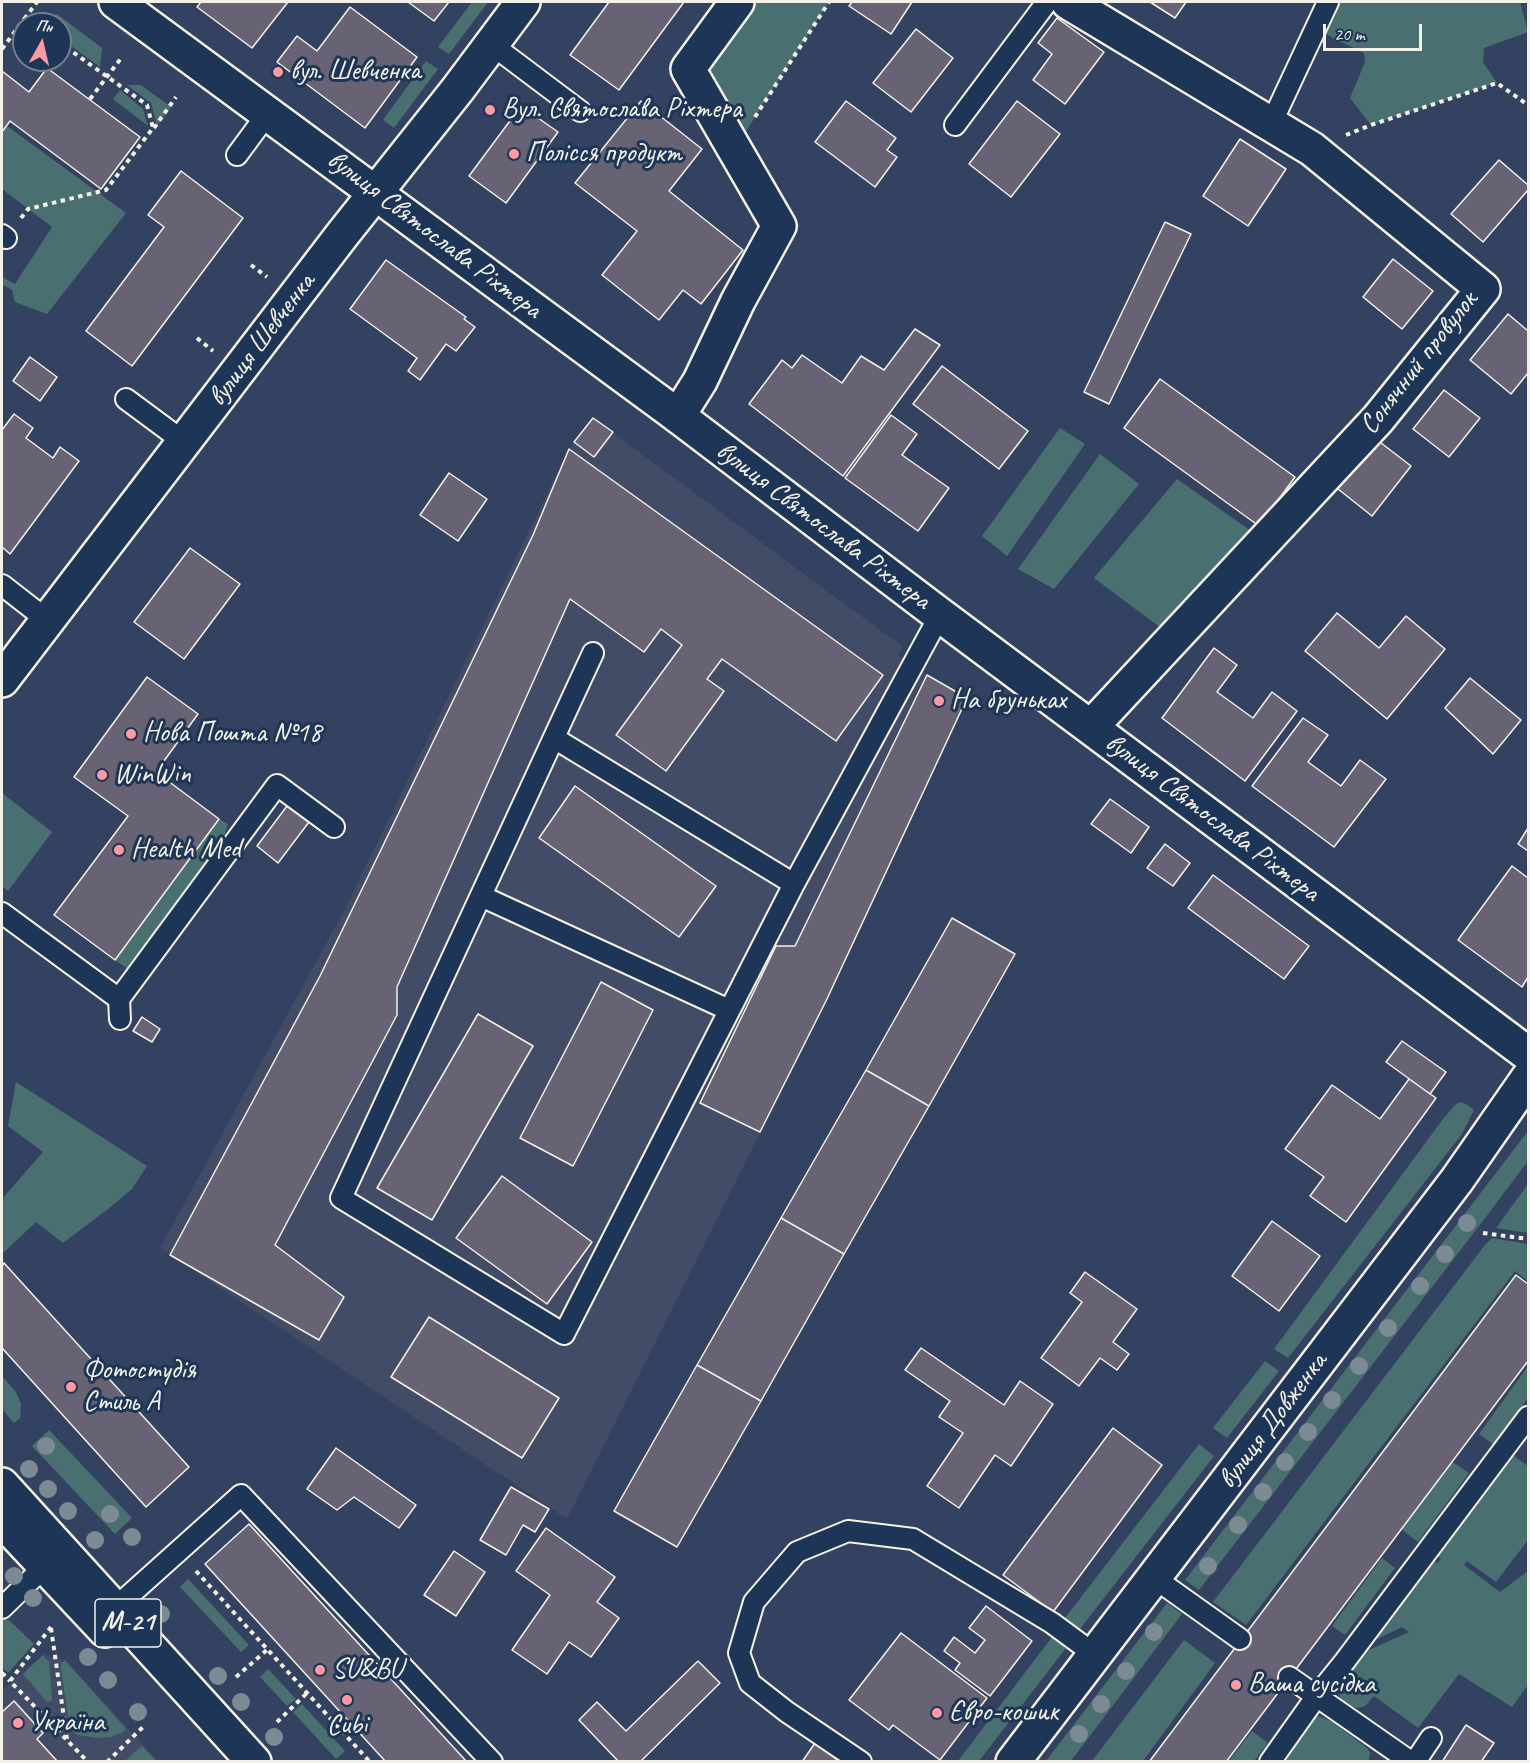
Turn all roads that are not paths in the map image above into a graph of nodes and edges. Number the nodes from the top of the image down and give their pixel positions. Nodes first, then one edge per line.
1 (116, 2) edge
2 (523, 2) edge
3 (737, 2) edge
4 (1047, 2) edge
5 (1068, 2) edge
6 (1328, 2) edge
7 (491, 44) junction
8 (580, 111) dead end
9 (268, 113) junction
10 (1271, 124) junction
11 (955, 125) dead end
12 (237, 155) dead end
13 (377, 192) junction
14 (126, 399) dead end
15 (678, 416) junction
16 (184, 442) junction
17 (2, 585) edge
18 (940, 615) junction
19 (47, 620) junction
20 (593, 653) dead end
21 (2, 680) edge
22 (1091, 727) junction
23 (554, 738) junction
24 (334, 827) dead end
25 (794, 884) junction
26 (481, 896) junction
27 (2, 912) edge
28 (119, 999) junction
29 (729, 1010) junction
30 (120, 1019) dead end
31 (1528, 1054) edge
32 (1528, 1078) edge
33 (1528, 1417) edge
34 (2, 1485) edge
35 (2, 1520) edge
36 (44, 1567) junction
37 (1153, 1577) junction
38 (2, 1608) edge
39 (115, 1608) junction
40 (1240, 1639) dead end
41 (1094, 1654) junction
42 (1289, 1677) dead end
43 (1316, 1697) junction
44 (1431, 1738) dead end
45 (225, 1761) edge
46 (254, 1761) edge
47 (492, 1761) edge
48 (861, 1761) edge
49 (1013, 1761) edge
50 (1270, 1761) edge
51 (1411, 1761) edge
52 (1415, 1761) edge

1 - 9 main road, вулиця Святослава Ріхтера
2 - 7 main road, вулиця Шевченка
3 - 15 main road
4 - 11 lane
5 - 10 main road, Сонячний провулок
6 - 10 lane
7 - 8 lane
7 - 13 main road, вулиця Шевченка
9 - 12 lane
9 - 13 main road, вулиця Святослава Ріхтера
10 - 22 main road, Сонячний провулок
13 - 15 main road, вулиця Святослава Ріхтера
13 - 16 main road, вулиця Шевченка
14 - 16 lane
15 - 18 main road, вулиця Святослава Ріхтера
16 - 19 main road, вулиця Шевченка
17 - 19 lane
18 - 22 main road, вулиця Святослава Ріхтера
18 - 25 lane
19 - 21 main road, вулиця Шевченка
20 - 23 lane
22 - 31 main road, вулиця Святослава Ріхтера
23 - 25 lane
23 - 26 lane
24 - 28 lane
25 - 29 lane
26 - 29 lane
26 - 29 lane
27 - 28 lane
28 - 30 lane
32 - 37 main road, вулиця Довженка
33 - 43 lane
34 - 39 main road, М-21
35 - 36 main road, М-21
36 - 38 lane
36 - 45 main road, М-21
37 - 40 lane
37 - 41 main road, вулиця Довженка
39 - 46 main road, М-21
39 - 47 lane
41 - 48 lane
41 - 49 main road, вулиця Довженка
42 - 43 lane
43 - 50 lane
43 - 51 lane
44 - 52 lane

